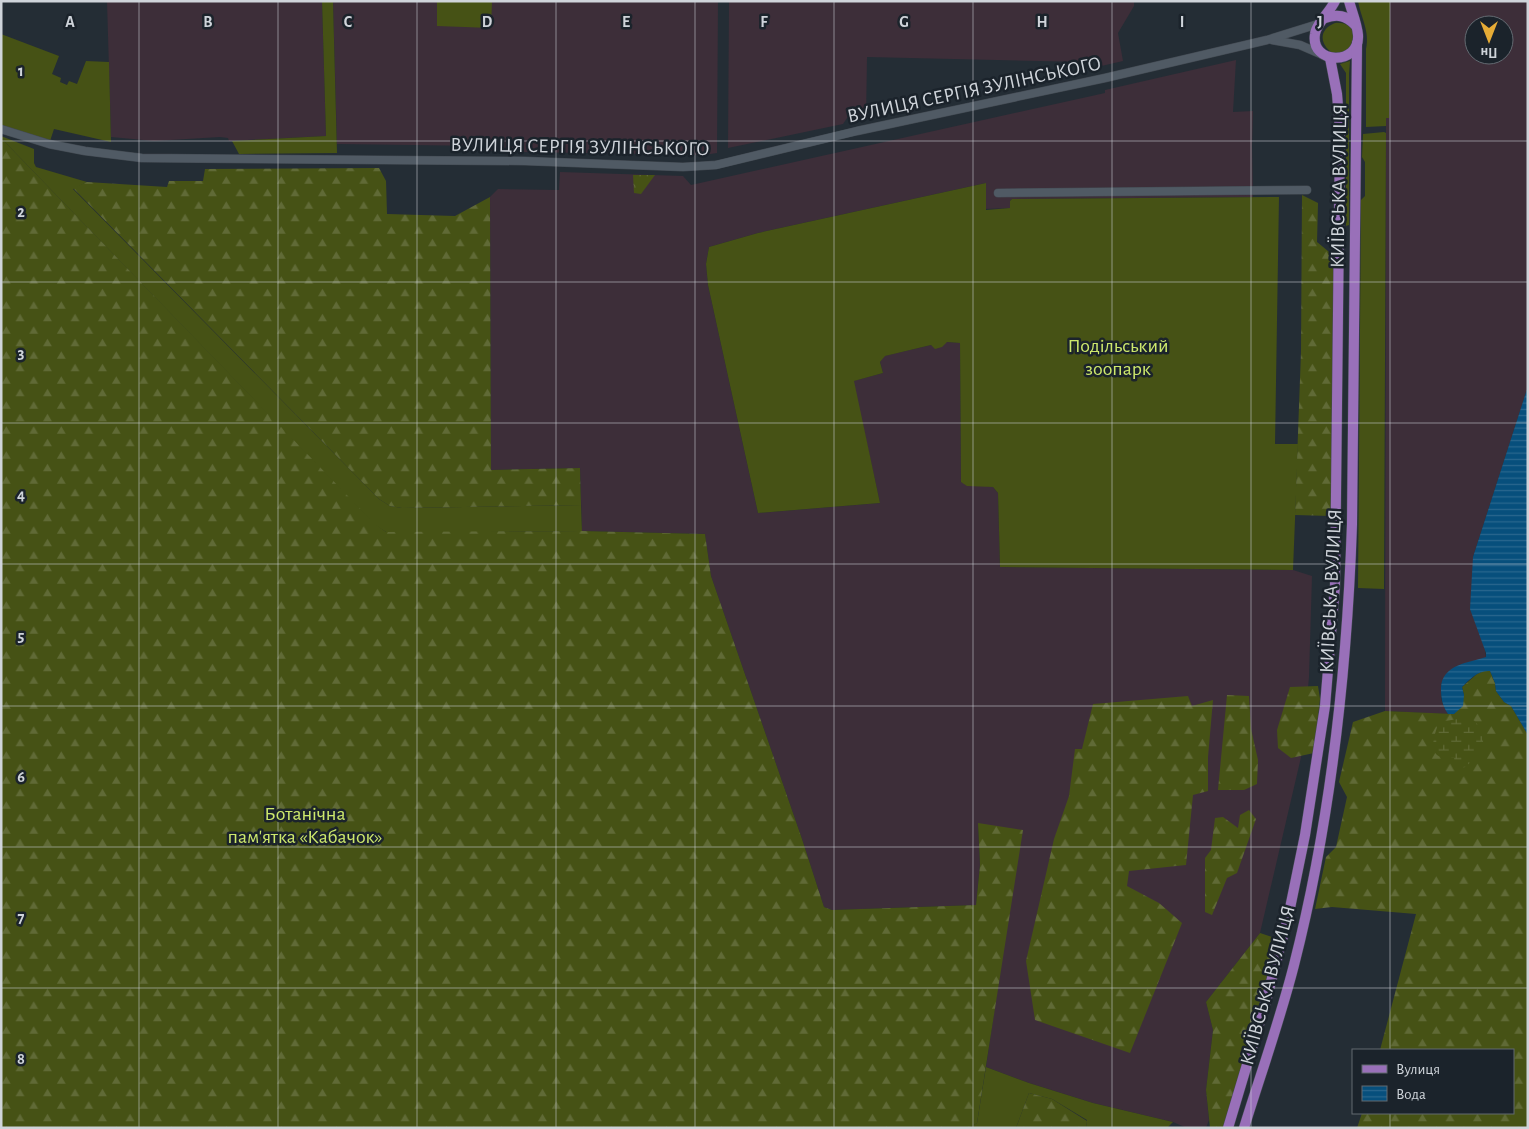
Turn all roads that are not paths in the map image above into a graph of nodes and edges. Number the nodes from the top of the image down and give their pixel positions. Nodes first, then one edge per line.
1 (1335, 1) edge
2 (1349, 1) edge
3 (1322, 21) junction
4 (1355, 26) junction
5 (1267, 40) junction
6 (1357, 43) junction
7 (1327, 57) junction
8 (1, 129) edge
9 (1307, 190) dead end
10 (998, 193) dead end
11 (1339, 233) junction
12 (1355, 233) junction
13 (1321, 734) junction
14 (1337, 736) junction
15 (1306, 835) junction
16 (1322, 838) junction
17 (1228, 1128) edge
18 (1244, 1128) edge

1 - 3 main road
2 - 4 main road
3 - 4 main road
3 - 5 street, ВУЛИЦЯ СЕРГІЯ ЗУЛІНСЬКОГО
3 - 7 main road
4 - 6 main road
5 - 7 street
5 - 8 street, ВУЛИЦЯ СЕРГІЯ ЗУЛІНСЬКОГО
6 - 7 main road
6 - 12 main road, КИЇВСЬКА ВУЛИЦЯ
7 - 11 main road, КИЇВСЬКА ВУЛИЦЯ
9 - 10 street
11 - 12 main road
11 - 13 main road, КИЇВСЬКА ВУЛИЦЯ
12 - 14 main road, КИЇВСЬКА ВУЛИЦЯ
13 - 14 main road
13 - 15 main road, КИЇВСЬКА ВУЛИЦЯ
14 - 16 main road, КИЇВСЬКА ВУЛИЦЯ
15 - 16 main road
15 - 17 main road, КИЇВСЬКА ВУЛИЦЯ
16 - 18 main road, КИЇВСЬКА ВУЛИЦЯ

